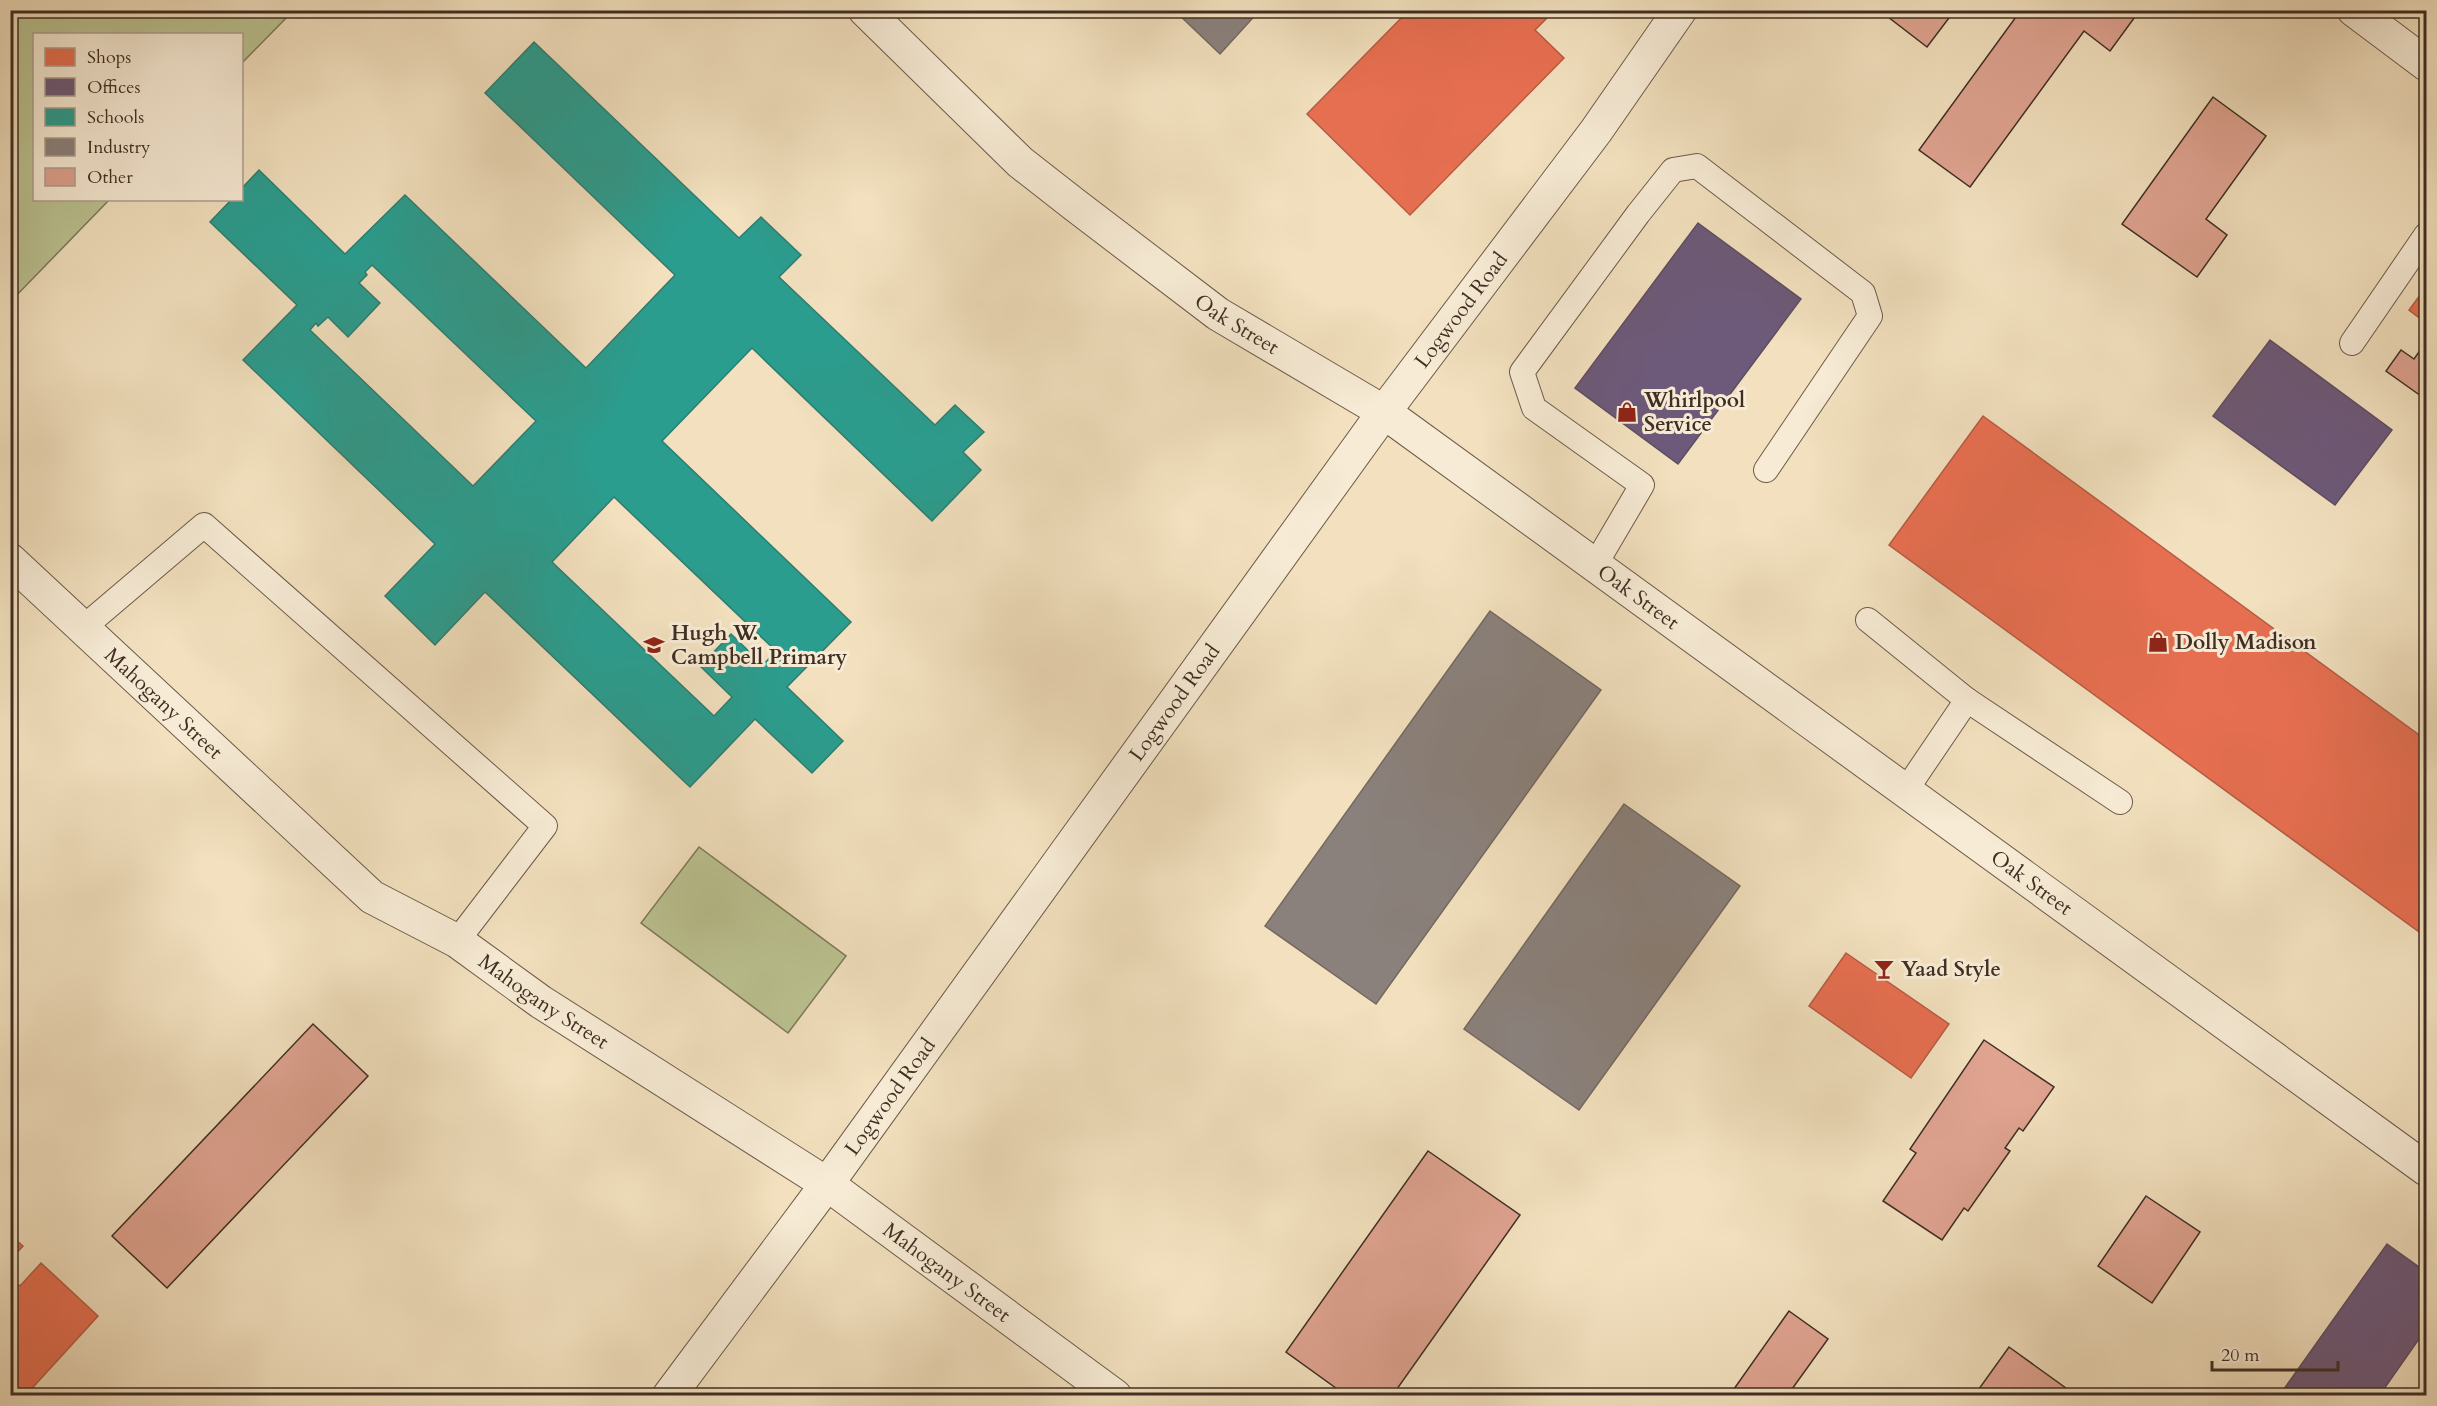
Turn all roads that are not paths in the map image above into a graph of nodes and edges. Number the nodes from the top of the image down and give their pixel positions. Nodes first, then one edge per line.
1 (865, 10) edge
2 (1680, 10) edge
3 (2358, 12) edge
4 (2427, 64) edge
5 (2427, 235) edge
6 (2352, 343) dead end
7 (1384, 412) junction
8 (1766, 470) dead end
9 (10, 560) edge
10 (1595, 565) junction
11 (1868, 620) dead end
12 (84, 627) junction
13 (1967, 700) junction
14 (1906, 790) junction
15 (2120, 802) dead end
16 (457, 941) junction
17 (2427, 1169) edge
18 (826, 1184) junction
19 (669, 1395) edge
20 (1115, 1395) edge

1 - 7 street, Oak Street
2 - 7 street, Logwood Road
3 - 4 street
5 - 6 lane
7 - 10 street, Oak Street
7 - 18 street, Logwood Road
8 - 10 lane
9 - 12 street, Mahogany Street
10 - 14 street, Oak Street
11 - 13 lane
12 - 16 street, Mahogany Street
12 - 16 lane
13 - 14 lane
13 - 15 lane
14 - 17 street, Oak Street
16 - 18 street, Mahogany Street
18 - 19 street, Logwood Road
18 - 20 street, Mahogany Street

